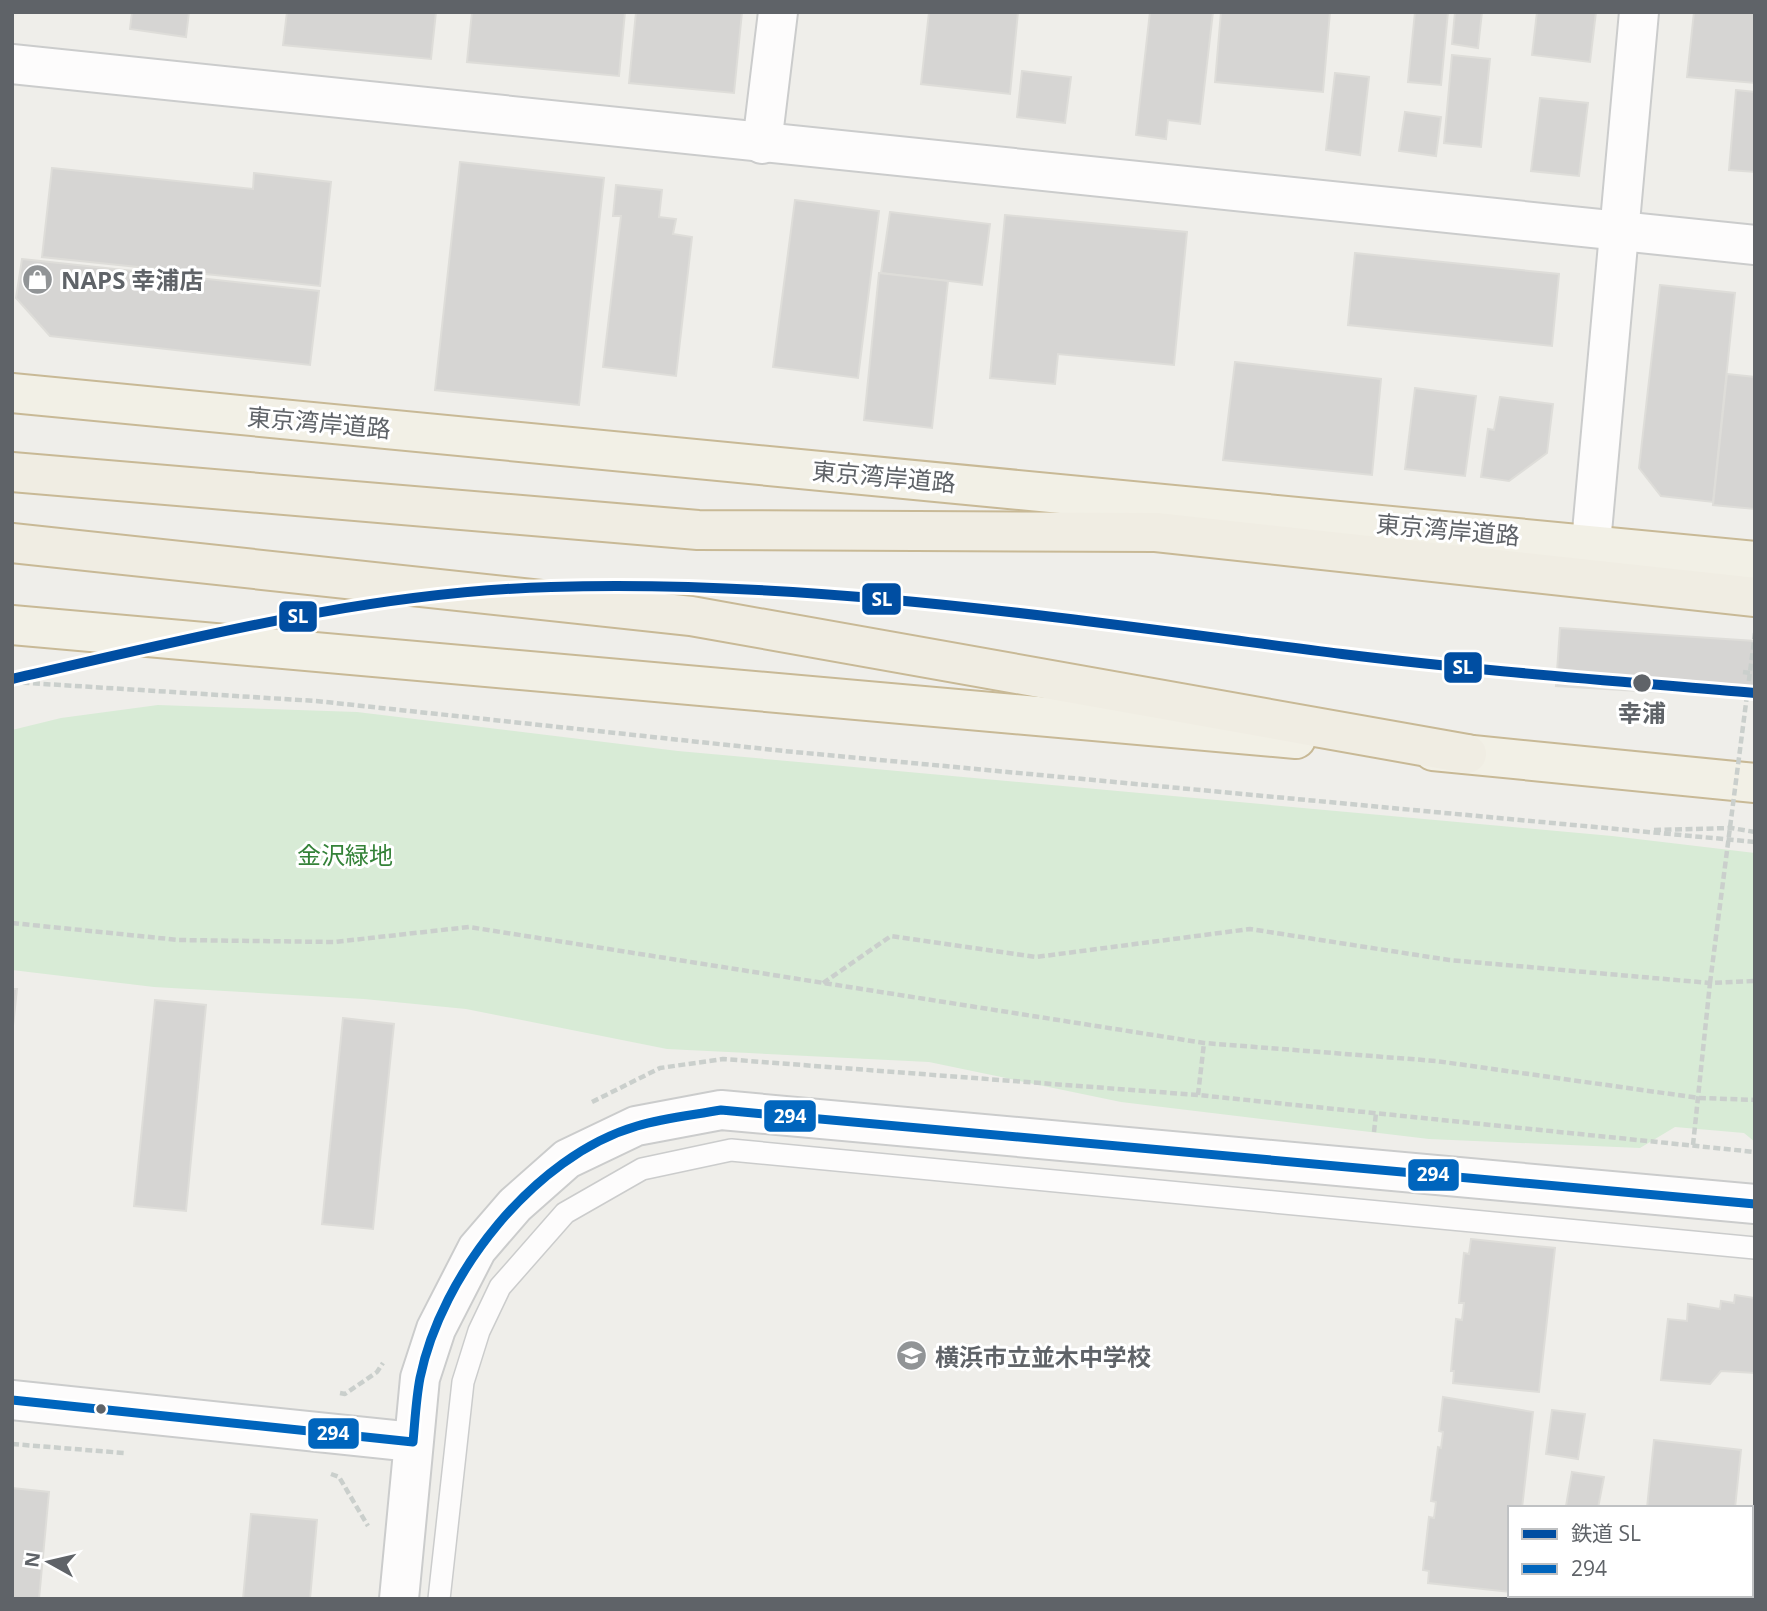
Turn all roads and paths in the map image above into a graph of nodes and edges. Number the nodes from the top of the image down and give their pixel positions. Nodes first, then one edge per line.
1 (778, 12) edge
2 (1639, 12) edge
3 (12, 64) edge
4 (762, 144) junction
5 (1617, 231) junction
6 (1755, 245) edge
7 (12, 393) edge
8 (12, 472) edge
9 (12, 543) edge
10 (1591, 543) junction
11 (1755, 561) edge
12 (1755, 597) edge
13 (12, 625) edge
14 (1755, 633) edge
15 (1743, 672) dead end
16 (1750, 673) junction
17 (12, 682) edge
18 (1467, 754) junction
19 (1755, 783) edge
20 (1731, 828) junction
21 (1632, 831) junction
22 (1755, 832) edge
23 (1755, 842) edge
24 (12, 923) edge
25 (1755, 981) edge
26 (823, 983) junction
27 (1710, 983) junction
28 (1204, 1043) junction
29 (1198, 1095) dead end
30 (1699, 1098) junction
31 (1755, 1100) edge
32 (1693, 1146) dead end
33 (1755, 1204) edge
34 (1755, 1248) edge
35 (12, 1400) edge
36 (412, 1442) junction
37 (12, 1444) edge
38 (138, 1454) dead end
39 (329, 1473) dead end
40 (371, 1531) dead end
41 (400, 1599) edge
42 (439, 1599) edge

1 - 4 street
2 - 5 street
3 - 4 street
4 - 5 street
5 - 6 street
5 - 10 street
7 - 10 highway, 東京湾岸道路
8 - 12 highway
9 - 18 highway
10 - 11 highway, 東京湾岸道路
13 - 18 highway
14 - 16 path, bridge
15 - 16 path
16 - 20 path, bridge
17 - 21 path
18 - 19 highway
20 - 21 path
20 - 22 path
20 - 27 path, bridge
21 - 23 path
24 - 26 path
25 - 27 path
26 - 27 path
26 - 28 path
27 - 30 path
28 - 29 path
28 - 30 path
30 - 31 path
30 - 32 path
33 - 36 street
34 - 42 lane
35 - 36 street
36 - 41 street
37 - 38 path
39 - 40 path

